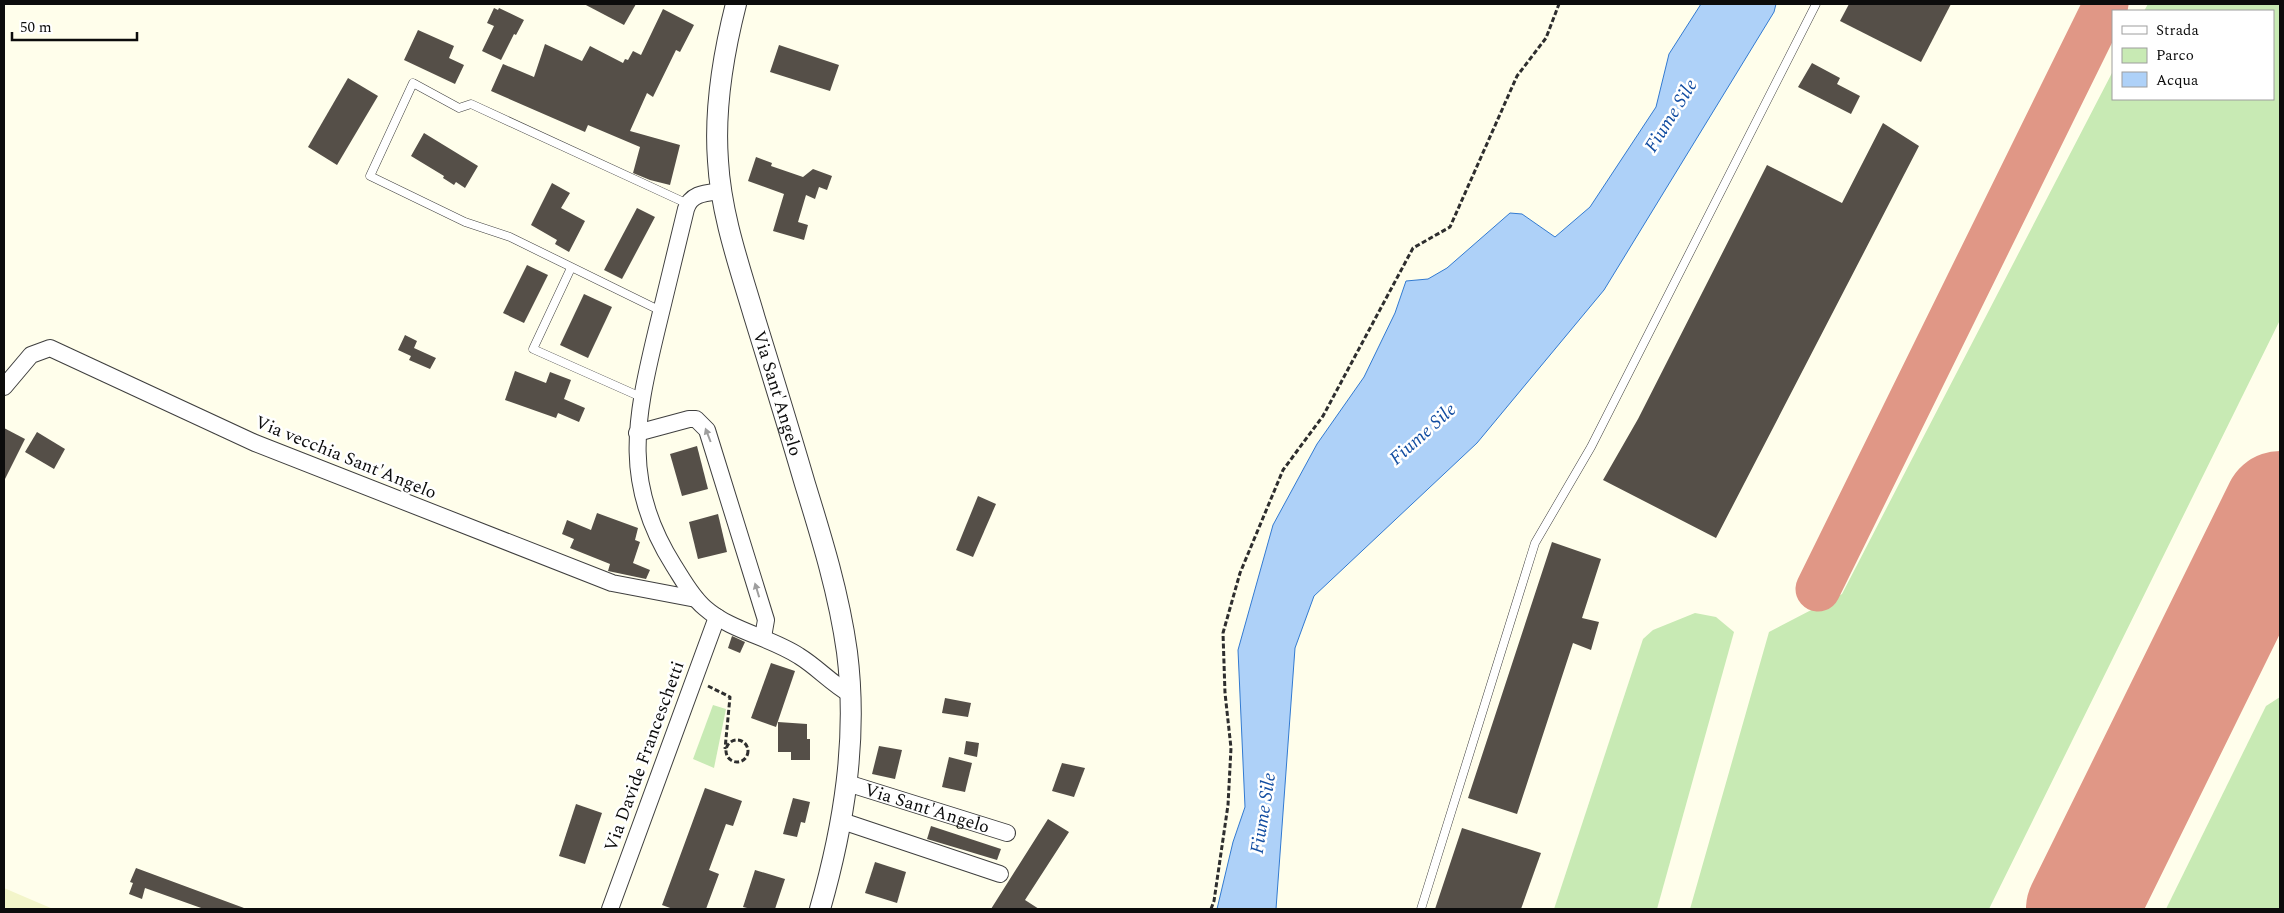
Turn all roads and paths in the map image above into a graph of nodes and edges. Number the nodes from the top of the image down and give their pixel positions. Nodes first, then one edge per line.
1 (736, 4) edge
2 (1559, 4) edge
3 (1816, 4) edge
4 (721, 191) junction
5 (688, 204) junction
6 (571, 268) junction
7 (661, 311) junction
8 (4, 387) edge
9 (641, 397) junction
10 (637, 433) junction
11 (696, 598) junction
12 (717, 616) junction
13 (763, 637) junction
14 (700, 683) dead end
15 (850, 694) junction
16 (725, 749) junction
17 (847, 782) junction
18 (842, 821) junction
19 (1007, 833) dead end
20 (1000, 874) dead end
21 (610, 909) edge
22 (820, 909) edge
23 (1211, 909) edge
24 (1421, 909) edge

1 - 4 street, Via Sant'Angelo
2 - 23 path
3 - 24 lane
4 - 5 street
4 - 15 street, Via Sant'Angelo
5 - 6 lane
5 - 7 street
6 - 7 lane
6 - 9 lane
7 - 9 street
8 - 11 street, Via vecchia Sant'Angelo
9 - 10 street
10 - 11 street
13 -> 10 street
11 - 12 street
12 - 13 street
12 - 21 street, Via Davide Franceschetti
13 - 15 street
14 - 16 path
15 - 17 street, Via Sant'Angelo
16 - 16 path
17 - 18 street, Via Sant'Angelo
17 - 19 street, Via Sant'Angelo
18 - 20 street
18 - 22 street, Via Sant'Angelo

